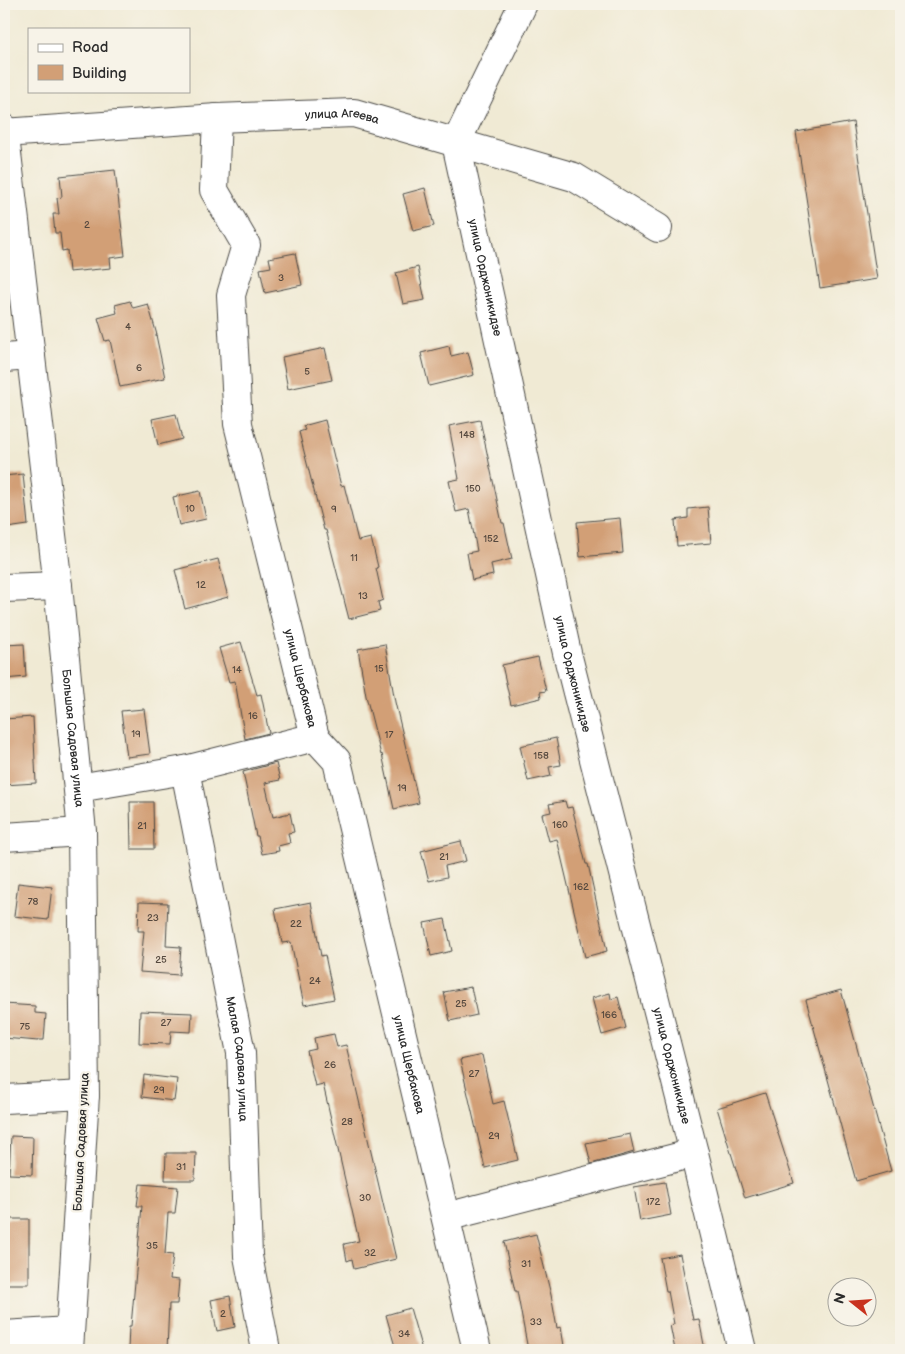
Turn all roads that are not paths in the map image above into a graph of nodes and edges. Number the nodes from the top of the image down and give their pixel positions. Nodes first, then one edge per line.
1 (523, 4) edge
2 (217, 118) junction
3 (4, 128) edge
4 (4, 133) edge
5 (456, 143) junction
6 (658, 228) dead end
7 (31, 356) junction
8 (4, 358) edge
9 (58, 586) junction
10 (4, 588) edge
11 (315, 738) junction
12 (185, 770) junction
13 (78, 788) junction
14 (82, 832) junction
15 (4, 837) edge
16 (85, 1095) junction
17 (4, 1099) edge
18 (694, 1153) junction
19 (446, 1218) junction
20 (4, 1335) edge
21 (69, 1341) edge
22 (266, 1350) edge
23 (478, 1350) edge
24 (742, 1350) edge

1 - 5 street
2 - 4 street, улица Агеева
2 - 5 street, улица Агеева
2 - 11 street, улица Щербакова
3 - 4 street, Большая Садовая улица
4 - 7 street, Большая Садовая улица
5 - 6 street, улица Агеева
5 - 18 street, улица Орджоникидзе
7 - 8 street
7 - 9 street, Большая Садовая улица
9 - 10 street
9 - 13 street, Большая Садовая улица
11 - 12 street
11 - 19 street, улица Щербакова
12 - 13 street
12 - 22 street, Малая Садовая улица
13 - 14 street, Большая Садовая улица
14 - 15 street
14 - 16 street, Большая Садовая улица
16 - 17 street
16 - 21 street, Большая Садовая улица
18 - 19 street
18 - 24 street, улица Орджоникидзе
19 - 23 street, улица Щербакова
20 - 21 street

